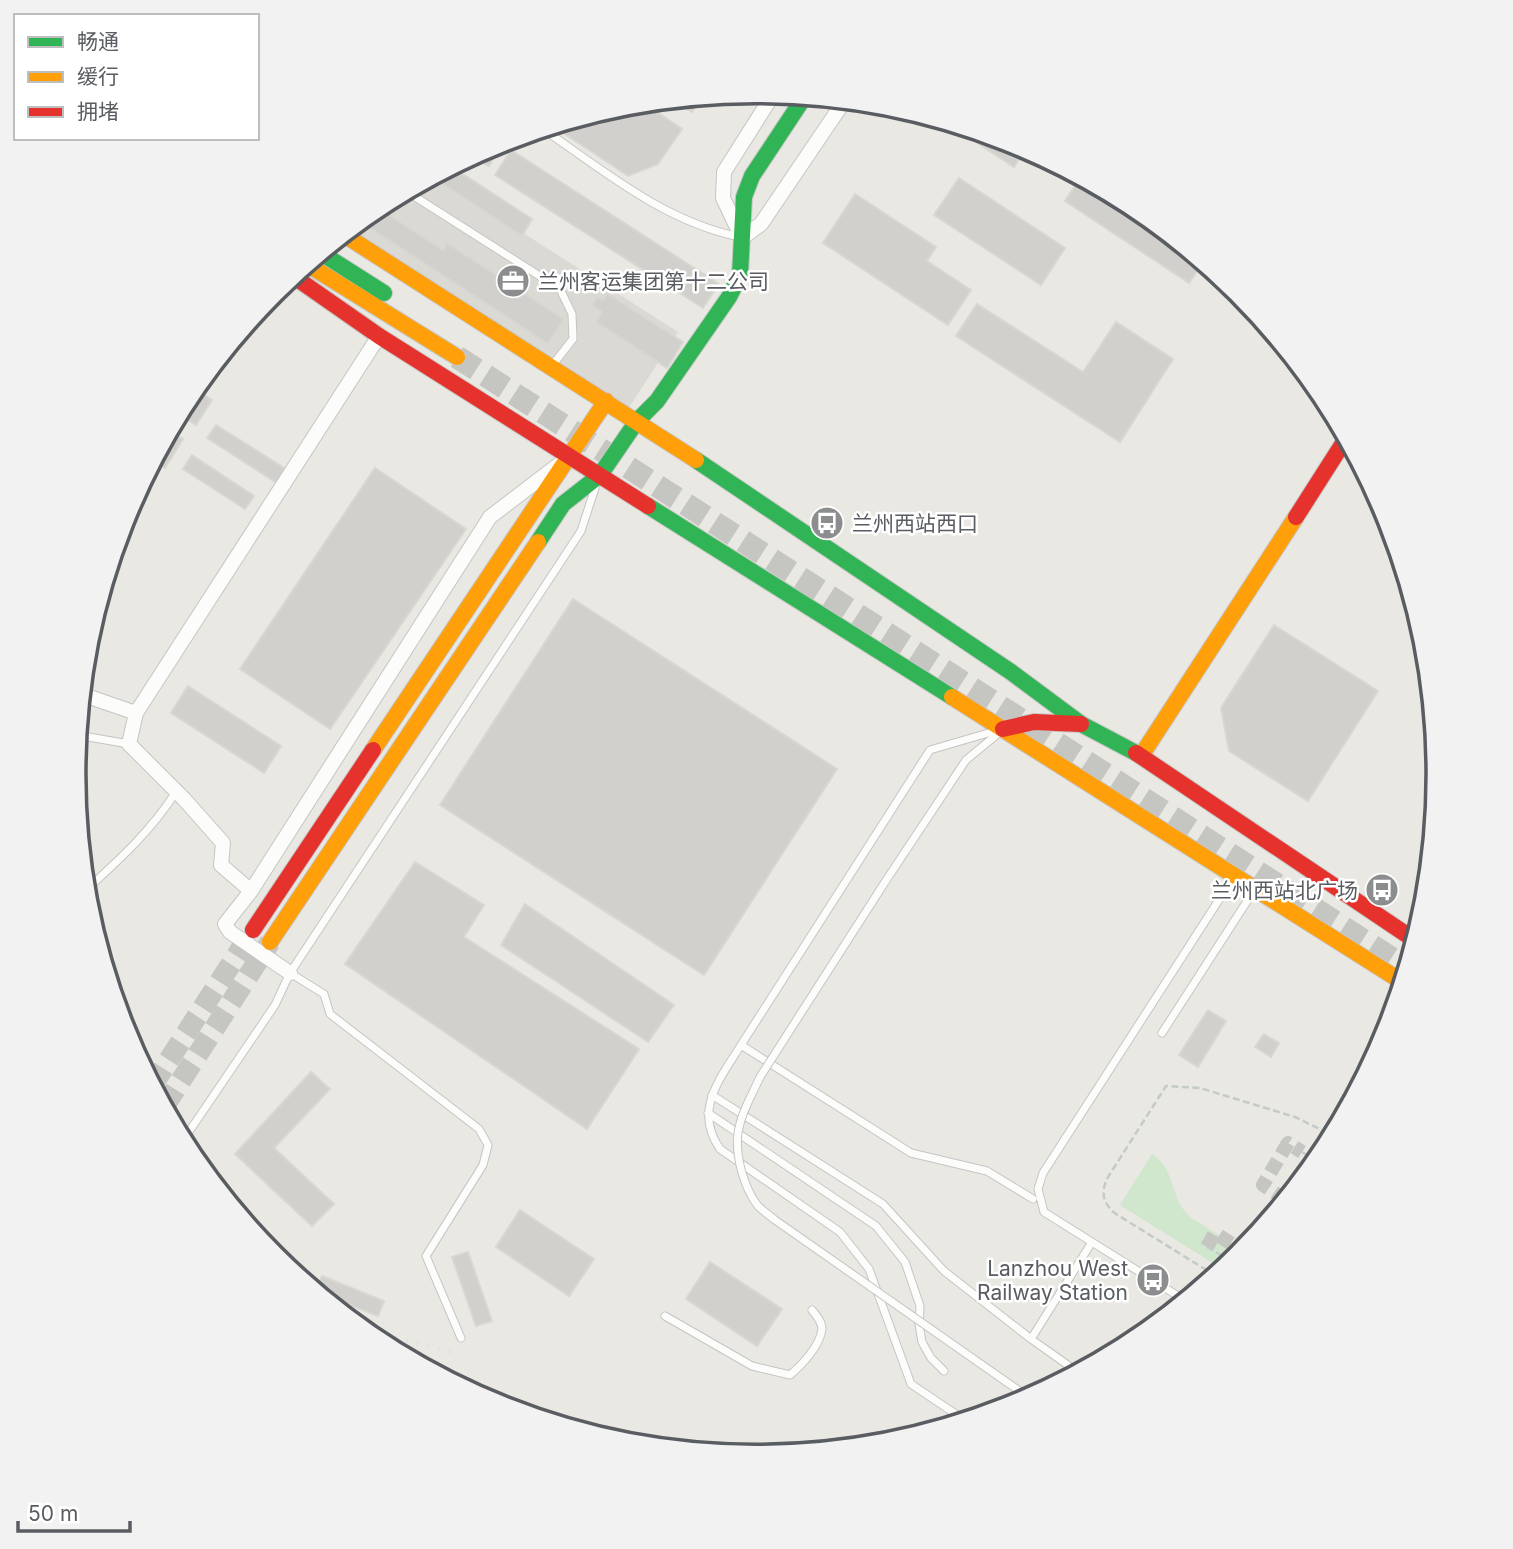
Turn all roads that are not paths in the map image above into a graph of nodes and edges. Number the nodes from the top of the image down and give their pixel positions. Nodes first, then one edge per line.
1 (767, 104) edge
2 (799, 105) edge
3 (839, 109) edge
4 (552, 136) edge
5 (416, 197) edge
6 (742, 238) junction
7 (352, 239) edge
8 (328, 258) edge
9 (315, 269) edge
10 (301, 282) edge
11 (379, 336) junction
12 (552, 366) junction
13 (606, 401) junction
14 (637, 421) junction
15 (1341, 446) edge
16 (570, 456) junction
17 (600, 475) junction
18 (90, 697) edge
19 (136, 713) junction
20 (1081, 724) junction
21 (1003, 729) junction
22 (87, 737) edge
23 (129, 744) junction
24 (1141, 757) junction
25 (176, 791) junction
26 (1233, 877) junction
27 (95, 882) edge
28 (1255, 890) junction
29 (251, 891) junction
30 (253, 930) tunnel mouth
31 (1407, 935) edge
32 (271, 942) tunnel mouth
33 (290, 973) junction
34 (1396, 978) edge
35 (1162, 1032) dead end
36 (741, 1045) junction
37 (712, 1095) junction
38 (708, 1113) junction
39 (189, 1131) edge
40 (1032, 1199) dead end
41 (1092, 1242) junction
42 (1178, 1296) edge
43 (812, 1310) dead end
44 (665, 1316) dead end
45 (461, 1338) dead end
46 (1031, 1339) junction
47 (1070, 1367) edge
48 (944, 1371) dead end
49 (1020, 1391) edge
50 (956, 1414) edge

1 - 6 street
2 - 6 main road
3 - 6 street
4 - 6 lane
5 - 12 lane
6 - 14 main road
7 - 12 main road
8 - 9 main road
10 - 11 main road
11 - 16 main road
11 - 19 street
12 - 13 main road
13 - 14 main road
13 - 16 main road
14 - 17 main road
14 - 20 main road
15 - 24 main road
16 - 17 main road
16 - 29 street
16 - 30 main road
17 - 21 main road
17 - 32 main road
17 - 33 lane
18 - 19 street
19 - 23 street
20 - 21 main road
20 - 24 main road
21 - 26 main road
21 - 36 lane
21 - 49 lane, bridge
22 - 23 lane
23 - 25 street
24 - 31 main road
25 - 27 lane
25 - 29 street
26 - 28 main road
26 - 41 lane
28 - 34 main road
28 - 35 lane
29 - 33 street
33 - 39 lane
33 - 45 lane
36 - 37 lane
36 - 40 lane
37 - 38 lane
37 - 46 lane
38 - 48 lane
38 - 50 lane
41 - 42 lane
41 - 46 lane
43 - 44 lane
46 - 47 lane

